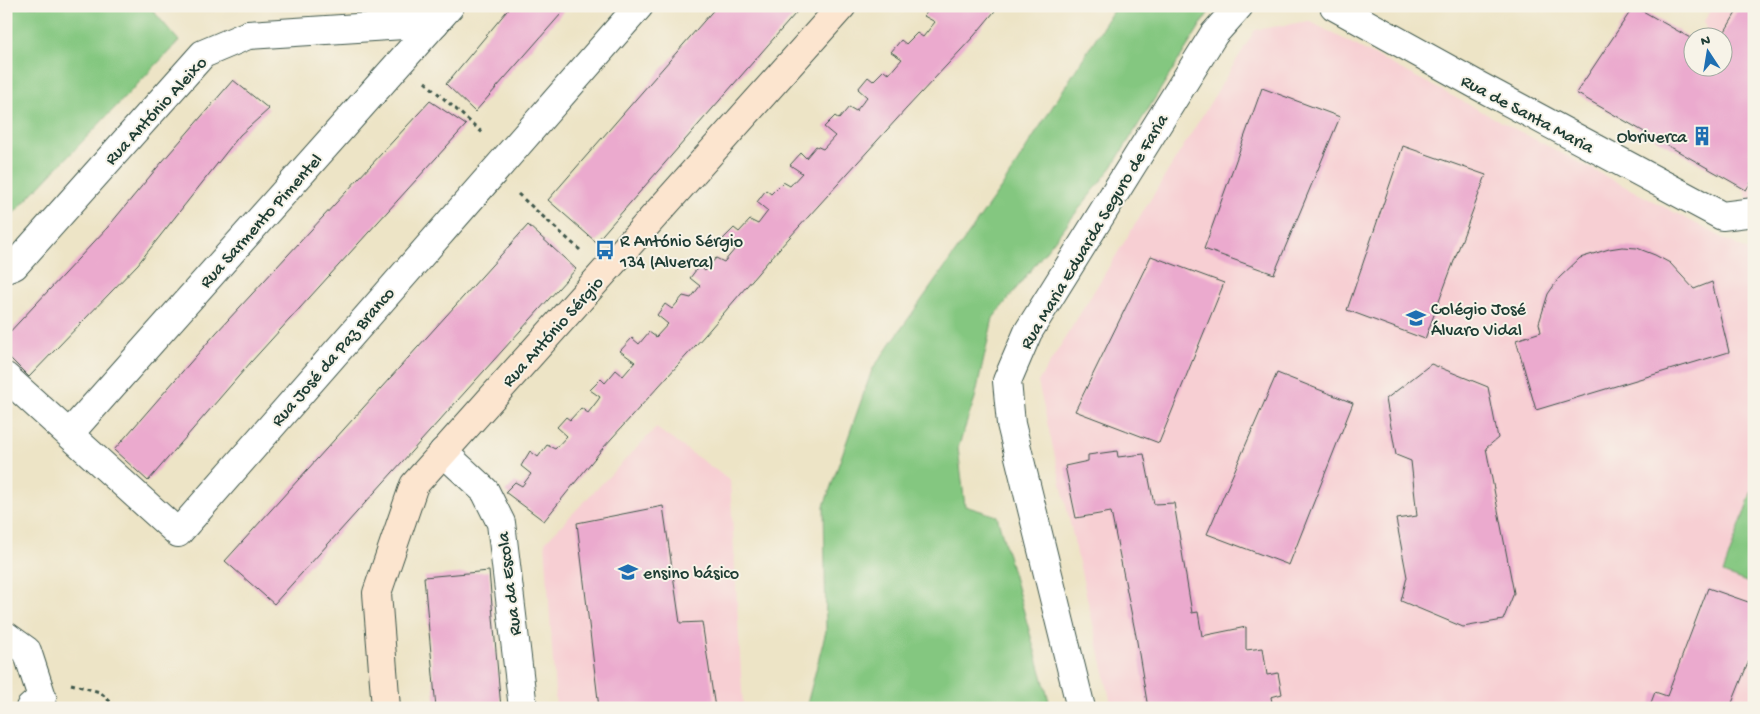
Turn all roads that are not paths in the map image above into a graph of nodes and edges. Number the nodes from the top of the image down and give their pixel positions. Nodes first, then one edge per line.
1 (639, 6) edge
2 (842, 6) edge
3 (1239, 6) edge
4 (1334, 6) edge
5 (442, 15) edge
6 (1754, 212) edge
7 (6, 269) edge
8 (6, 377) edge
9 (70, 433) junction
10 (443, 452) junction
11 (6, 636) edge
12 (30, 708) edge
13 (386, 708) edge
14 (523, 708) edge
15 (1081, 708) edge

1 - 9 street, Rua José da Paz Branco
2 - 10 main road, Rua António Sérgio
3 - 15 street, Rua Maria Eduarda Seguro de Faria
4 - 6 street, Rua de Santa Maria
5 - 7 street, Rua António Aleixo
5 - 9 street, Rua Sarmento Pimentel
8 - 9 street, Rua José da Paz Branco
10 - 13 main road, Rua António Sérgio
10 - 14 street, Rua da Escola
11 - 12 street

